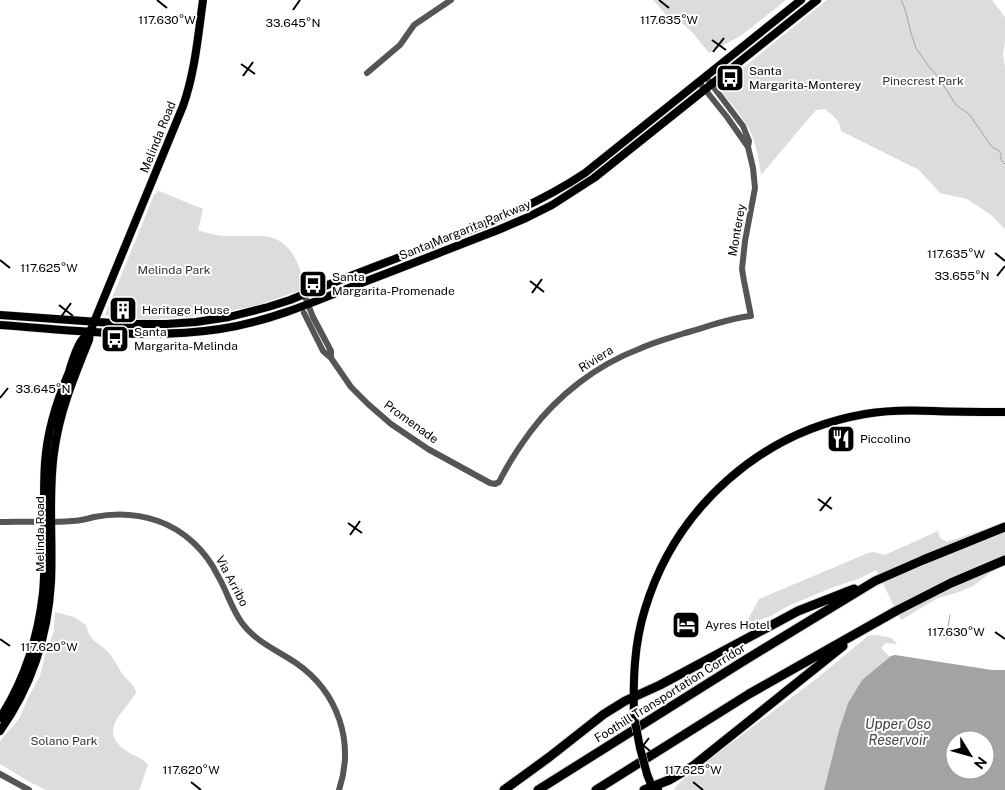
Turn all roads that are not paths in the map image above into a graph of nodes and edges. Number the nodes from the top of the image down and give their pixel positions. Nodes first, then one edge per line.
1 (203, 0) edge
2 (450, 0) edge
3 (801, 0) edge
4 (817, 0) edge
5 (367, 72) dead end
6 (703, 79) junction
7 (709, 87) junction
8 (743, 126) junction
9 (736, 130) junction
10 (748, 147) junction
11 (301, 296) junction
12 (304, 308) junction
13 (0, 315) edge
14 (751, 316) joint
15 (94, 322) junction
16 (0, 325) edge
17 (90, 332) junction
18 (323, 336) junction
19 (316, 340) junction
20 (331, 358) junction
21 (1005, 412) edge
22 (495, 484) joint
23 (0, 522) edge
24 (47, 522) junction
25 (1005, 527) edge
26 (1005, 560) edge
27 (875, 581) junction
28 (869, 626) junction
29 (633, 696) junction
30 (0, 718) edge
31 (0, 731) edge
32 (0, 774) edge
33 (651, 789) edge
34 (29, 790) edge
35 (339, 790) edge
36 (504, 790) edge
37 (538, 790) edge
38 (596, 790) edge

1 - 15 main road, Melinda Road
2 - 5 street
3 - 6 main road, Santa Margarita Parkway
4 - 7 main road, Santa Margarita Parkway
6 - 7 street, Monterey
6 - 11 main road, Santa Margarita Parkway
7 - 8 street, Monterey
7 - 9 street, Monterey
7 - 12 main road, Santa Margarita Parkway
8 - 9 street
8 - 10 street, Monterey
9 - 10 street, Monterey
10 - 14 street, Monterey
11 - 12 street, Promenade
11 - 15 main road, Santa Margarita Parkway
12 - 17 main road, Santa Margarita Parkway
12 - 18 street, Promenade
12 - 19 street, Promenade
13 - 15 main road, Santa Margarita Parkway
14 - 22 street, Riviera
15 - 17 main road, Melinda Road
16 - 17 main road, Santa Margarita Parkway
17 - 24 main road, Melinda Road
18 - 19 street
18 - 20 street, Promenade
19 - 20 street, Promenade
20 - 22 street, Promenade
21 - 29 main road
23 - 24 street, Via Arribo
24 - 30 main road, Melinda Road
24 - 31 main road, Melinda Road
24 - 35 street, Via Arribo
25 - 27 highway, Foothill Transportation Corridor
26 - 28 highway
27 - 29 highway
27 - 37 highway, Foothill Transportation Corridor
28 - 33 highway
28 - 38 highway
29 - 33 main road, bridge
29 - 36 highway
32 - 34 street

